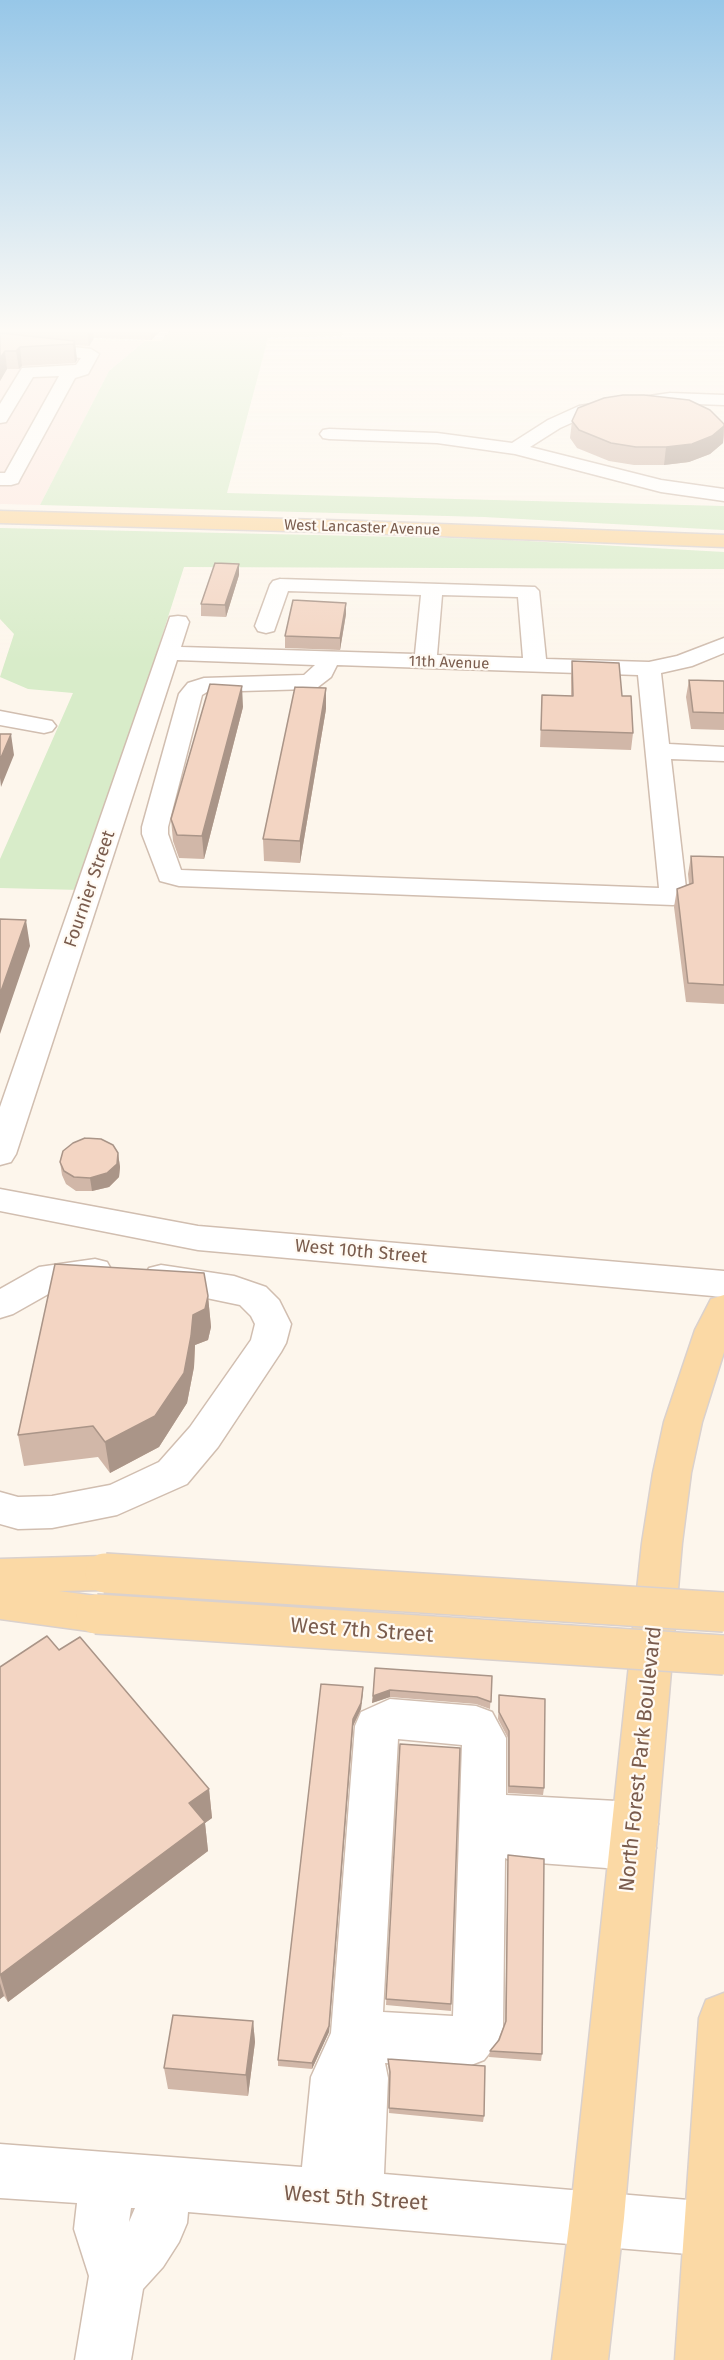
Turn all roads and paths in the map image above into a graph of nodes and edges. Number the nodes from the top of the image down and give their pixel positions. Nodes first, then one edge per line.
1 (452, 440) edge
2 (529, 440) edge
3 (10, 441) dead end
4 (31, 442) joint
5 (515, 449) junction
6 (0, 479) edge
7 (724, 495) edge
8 (0, 517) edge
9 (724, 542) edge
10 (432, 588) junction
11 (178, 622) dead end
12 (266, 626) dead end
13 (724, 645) edge
14 (170, 653) junction
15 (328, 658) junction
16 (425, 662) junction
17 (535, 666) junction
18 (649, 669) junction
19 (0, 718) edge
20 (44, 726) dead end
21 (658, 751) junction
22 (724, 754) edge
23 (0, 1155) edge
24 (0, 1200) edge
25 (724, 1284) edge
26 (0, 1305) edge
27 (724, 1308) edge
28 (0, 1508) edge
29 (0, 1576) edge
30 (0, 1601) edge
31 (724, 1612) edge
32 (724, 1655) edge
33 (484, 1826) junction
34 (634, 1836) junction
35 (724, 2018) edge
36 (356, 2036) junction
37 (0, 2171) edge
38 (107, 2180) junction
39 (165, 2186) junction
40 (341, 2197) junction
41 (597, 2218) junction
42 (712, 2229) junction
43 (117, 2276) junction
44 (103, 2360) edge
45 (580, 2360) edge
46 (703, 2360) edge

1 - 5 street
2 - 5 street
3 - 4 street
4 - 6 street
5 - 7 street
8 - 9 main road, West Lancaster Avenue
10 - 12 street
10 - 16 street
10 - 17 street
11 - 14 street, Fournier Street
13 - 18 street, 11th Avenue
14 - 15 street, 11th Avenue
14 - 23 street, Fournier Street
15 - 16 street, 11th Avenue
15 - 21 street
16 - 17 street, 11th Avenue
17 - 18 street, 11th Avenue
18 - 21 street
19 - 20 street
21 - 22 street
24 - 25 street, West 10th Street
26 - 28 street
27 - 34 main road, North Forest Park Boulevard
29 - 31 main road, bridge
30 - 32 main road, West 7th Street, bridge
33 - 34 street
33 - 36 street
33 - 36 street
34 - 41 main road, North Forest Park Boulevard
35 - 42 main road
36 - 40 street
37 - 38 street, West 5th Street
38 - 39 street, West 5th Street
38 - 43 street
39 - 40 street, West 5th Street
39 - 43 street
40 - 41 street, West 5th Street
41 - 42 street, West 5th Street
41 - 45 main road, North Forest Park Boulevard
42 - 46 main road
43 - 44 street

